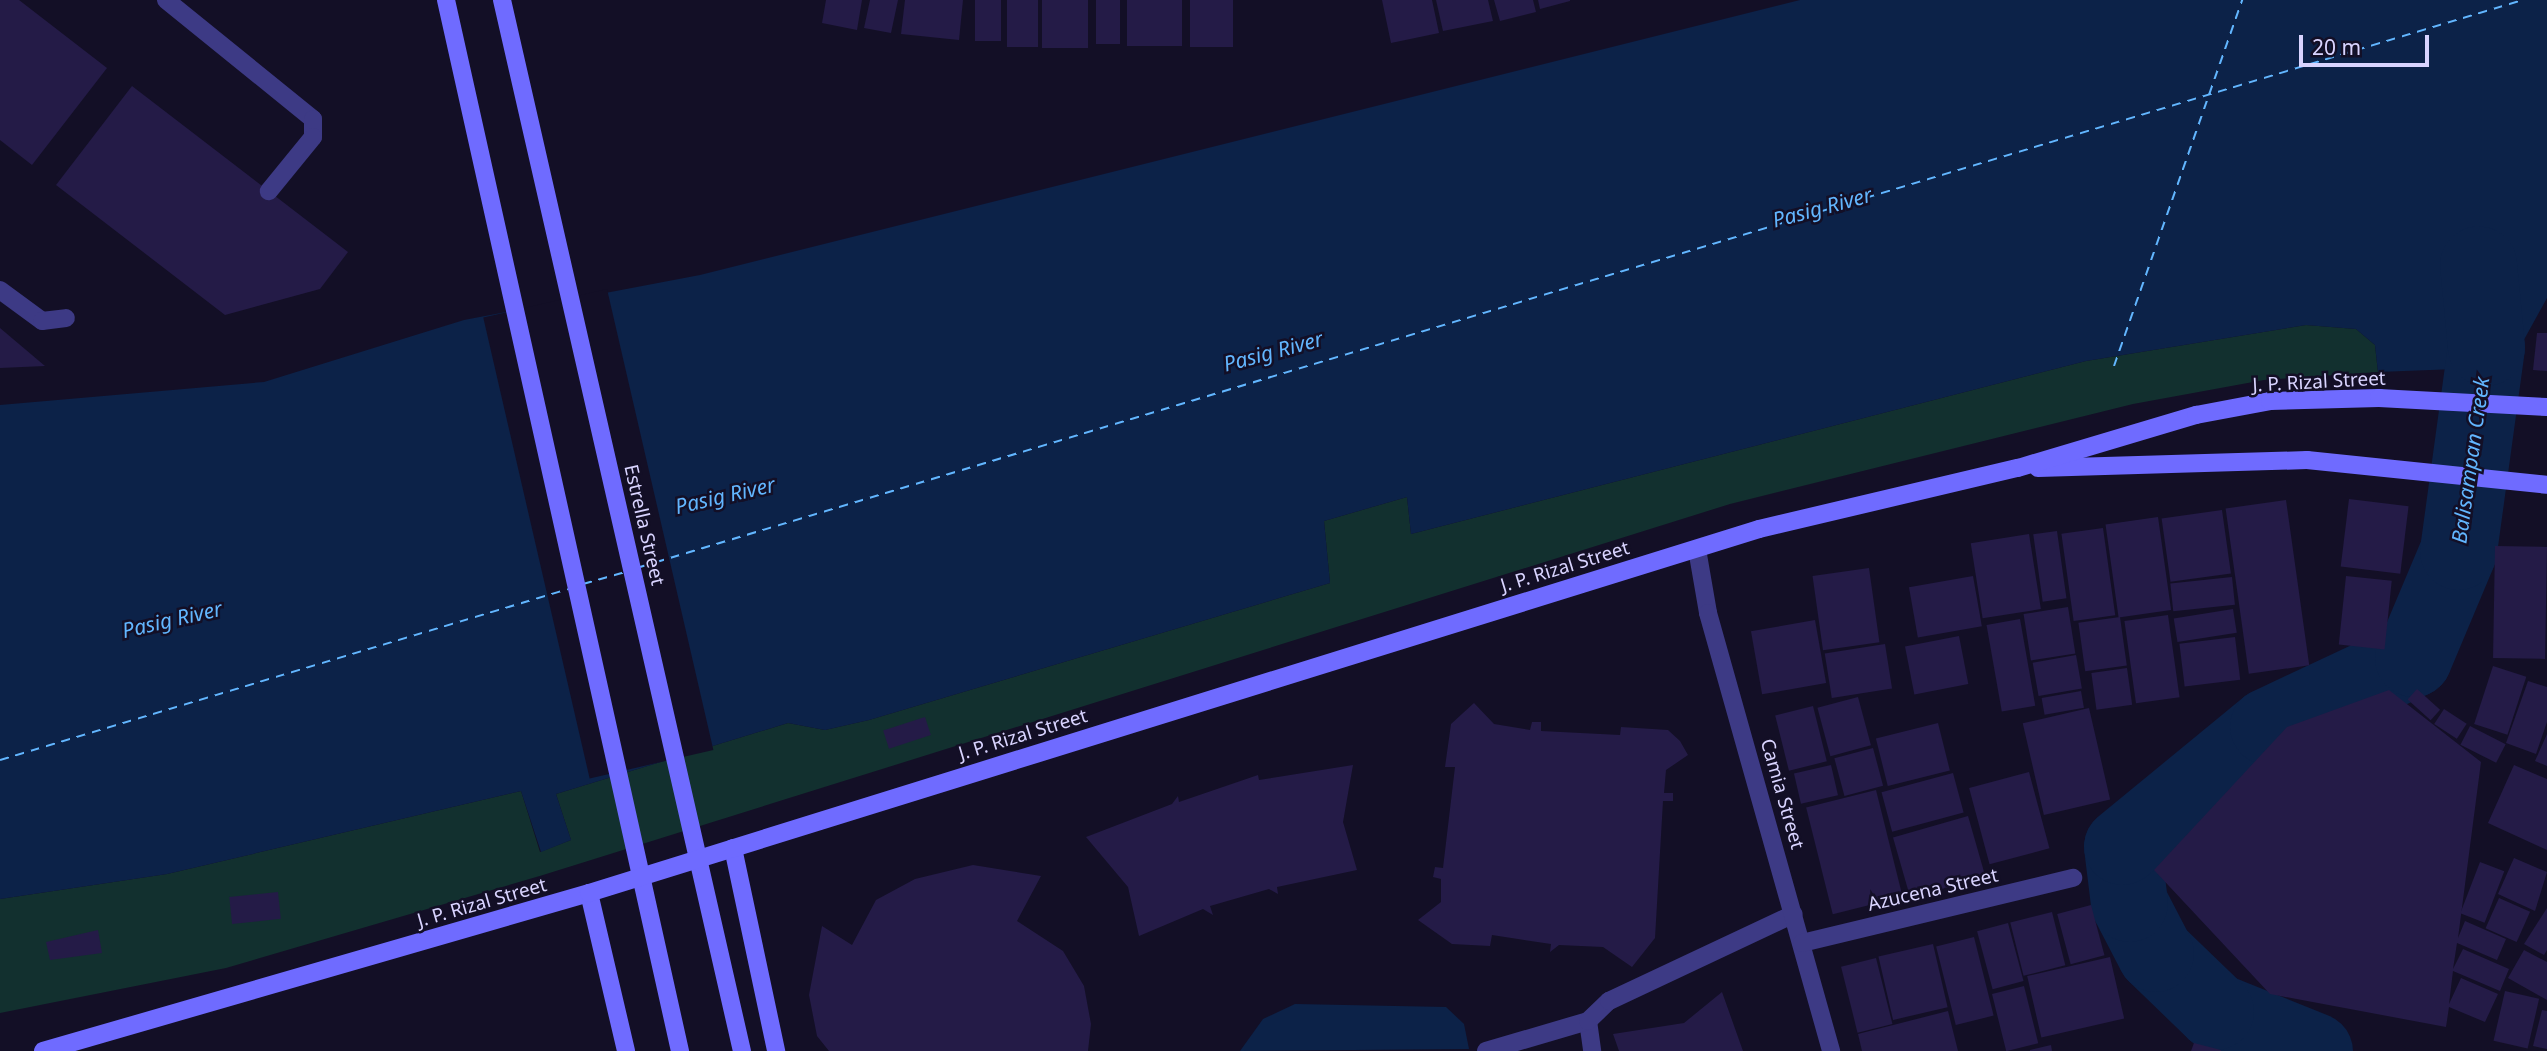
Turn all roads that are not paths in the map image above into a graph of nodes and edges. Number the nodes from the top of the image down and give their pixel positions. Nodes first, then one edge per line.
1 (166, 0) edge
2 (446, 0) edge
3 (503, 4) edge
4 (270, 191) dead end
5 (0, 290) edge
6 (66, 317) dead end
7 (2547, 407) edge
8 (2018, 467) junction
9 (2547, 485) edge
10 (1697, 549) junction
11 (733, 848) junction
12 (2073, 878) dead end
13 (589, 893) junction
14 (1794, 914) junction
15 (1802, 943) junction
16 (1588, 1021) junction
17 (43, 1051) edge
18 (626, 1051) edge
19 (680, 1051) edge
20 (742, 1051) edge
21 (776, 1051) edge
22 (1486, 1051) edge
23 (1592, 1051) edge
24 (1831, 1051) edge

1 - 4 street
2 - 19 main road
3 - 20 main road, Estrella Street
5 - 6 street
7 - 8 main road, J. P. Rizal Street
8 - 9 main road, J. P. Rizal Street
8 - 10 main road, J. P. Rizal Street
10 - 11 main road, J. P. Rizal Street
10 - 14 street, Camia Street
11 - 13 main road, J. P. Rizal Street
11 - 21 main road
12 - 15 street, Azucena Street
13 - 17 main road, J. P. Rizal Street
13 - 18 main road
14 - 15 street, Camia Street
14 - 16 street
15 - 24 street, Camia Street
16 - 22 street
16 - 23 street

